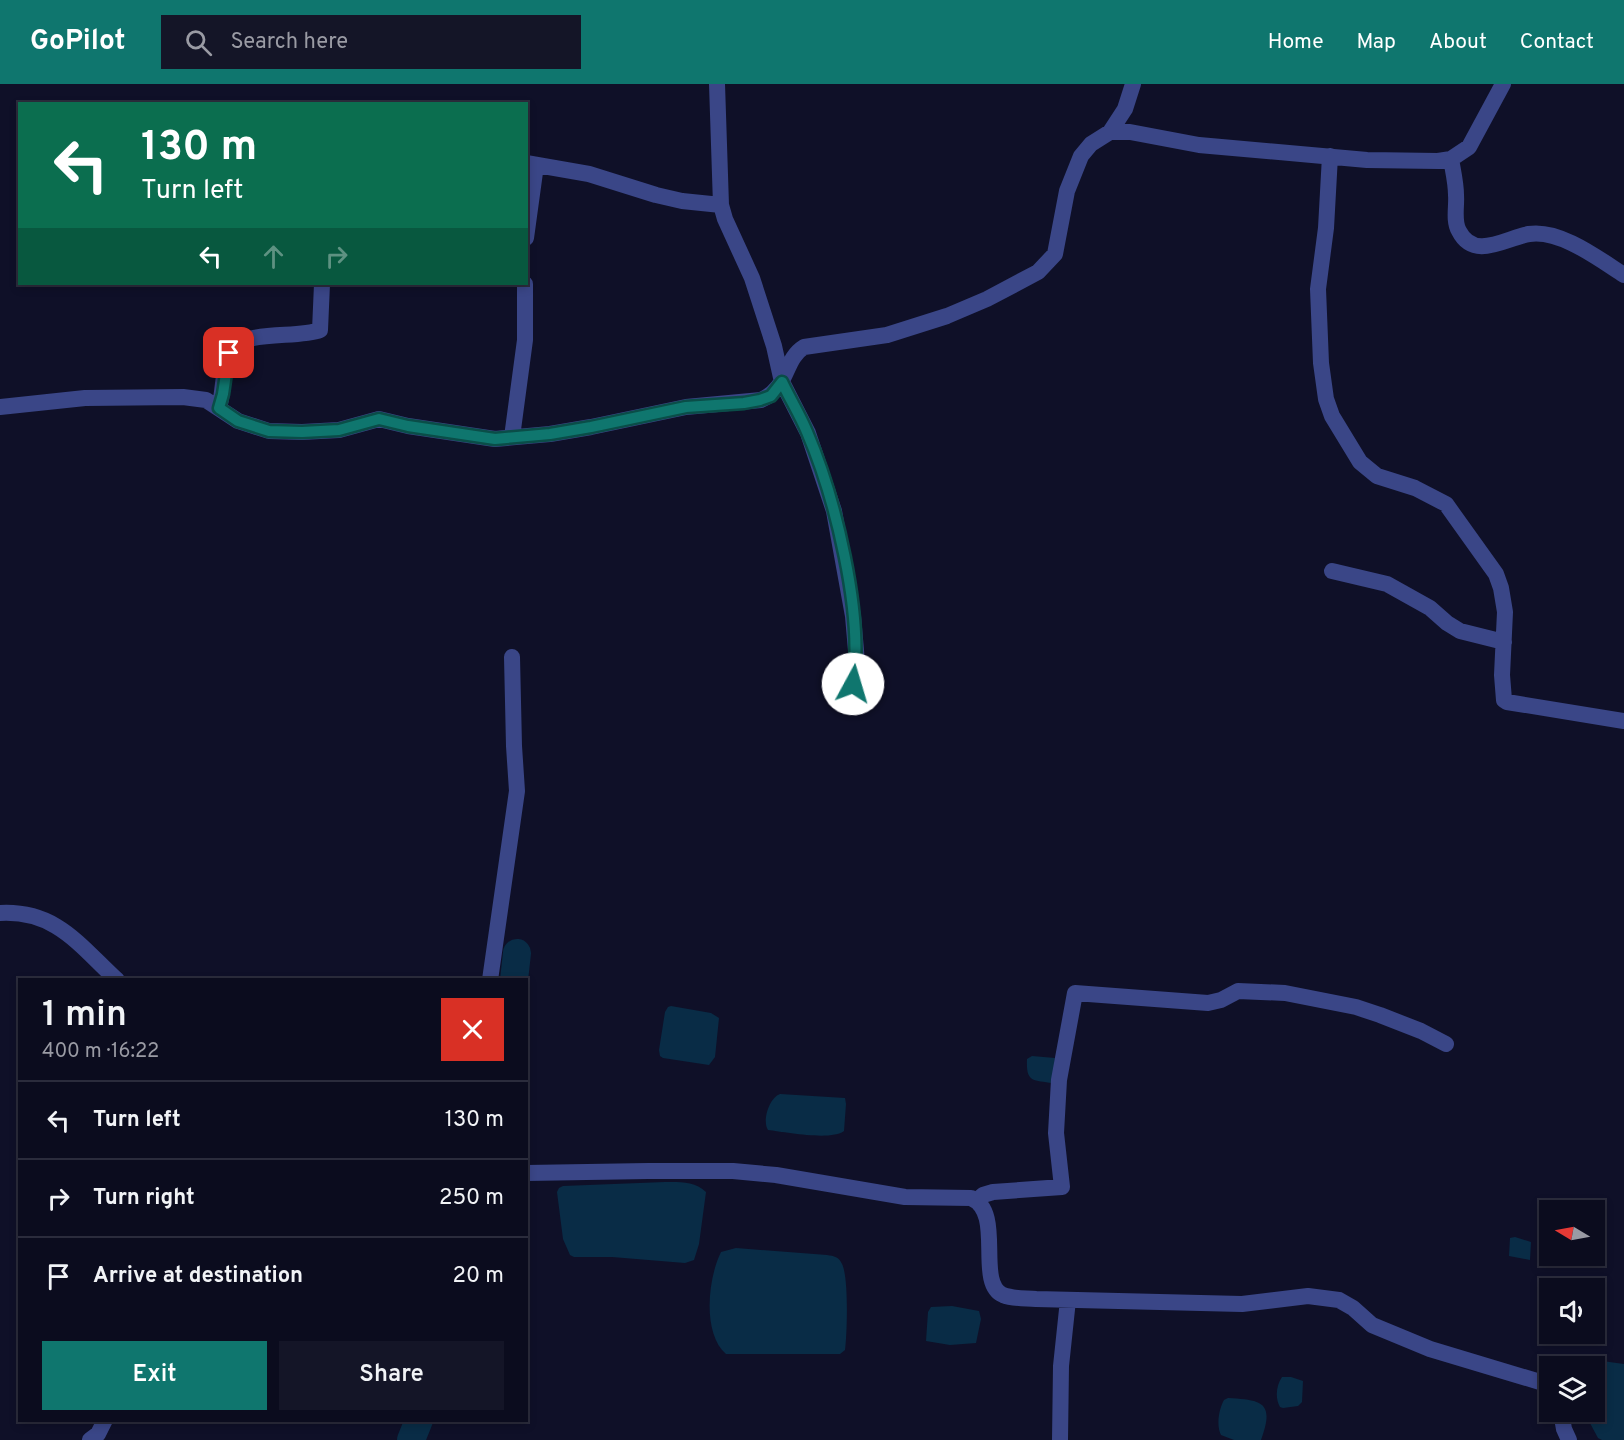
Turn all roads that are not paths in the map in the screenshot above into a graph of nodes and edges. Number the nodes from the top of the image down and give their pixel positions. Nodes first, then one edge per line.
1 (717, 84) edge
2 (1132, 84) edge
3 (1503, 84) edge
4 (1110, 132) junction
5 (1330, 156) junction
6 (1451, 159) junction
7 (531, 164) edge
8 (721, 205) junction
9 (528, 208) edge
10 (1624, 275) edge
11 (322, 285) edge
12 (525, 285) edge
13 (782, 382) junction
14 (0, 407) edge
15 (219, 408) junction
16 (512, 437) junction
17 (1332, 571) dead end
18 (1504, 642) junction
19 (512, 657) dead end
20 (853, 684) dead end
21 (1624, 721) edge
22 (0, 913) edge
23 (115, 978) edge
24 (490, 978) edge
25 (1446, 1044) dead end
26 (528, 1173) edge
27 (976, 1201) junction
28 (1068, 1300) junction
29 (1539, 1382) edge
30 (1563, 1422) edge
31 (1060, 1440) edge
32 (1569, 1440) edge

1 - 8 street
2 - 4 street
3 - 6 street
4 - 5 street
4 - 13 street
5 - 6 street
5 - 18 street
6 - 10 street
7 - 8 street
7 - 9 street
8 - 13 street
11 - 15 street
12 - 16 street
13 - 16 street
13 - 20 street
14 - 15 street
15 - 16 street
17 - 18 street
18 - 21 street
19 - 24 street
22 - 23 street
25 - 27 street
26 - 27 street
27 - 28 street
28 - 29 street
28 - 31 street
30 - 32 street

